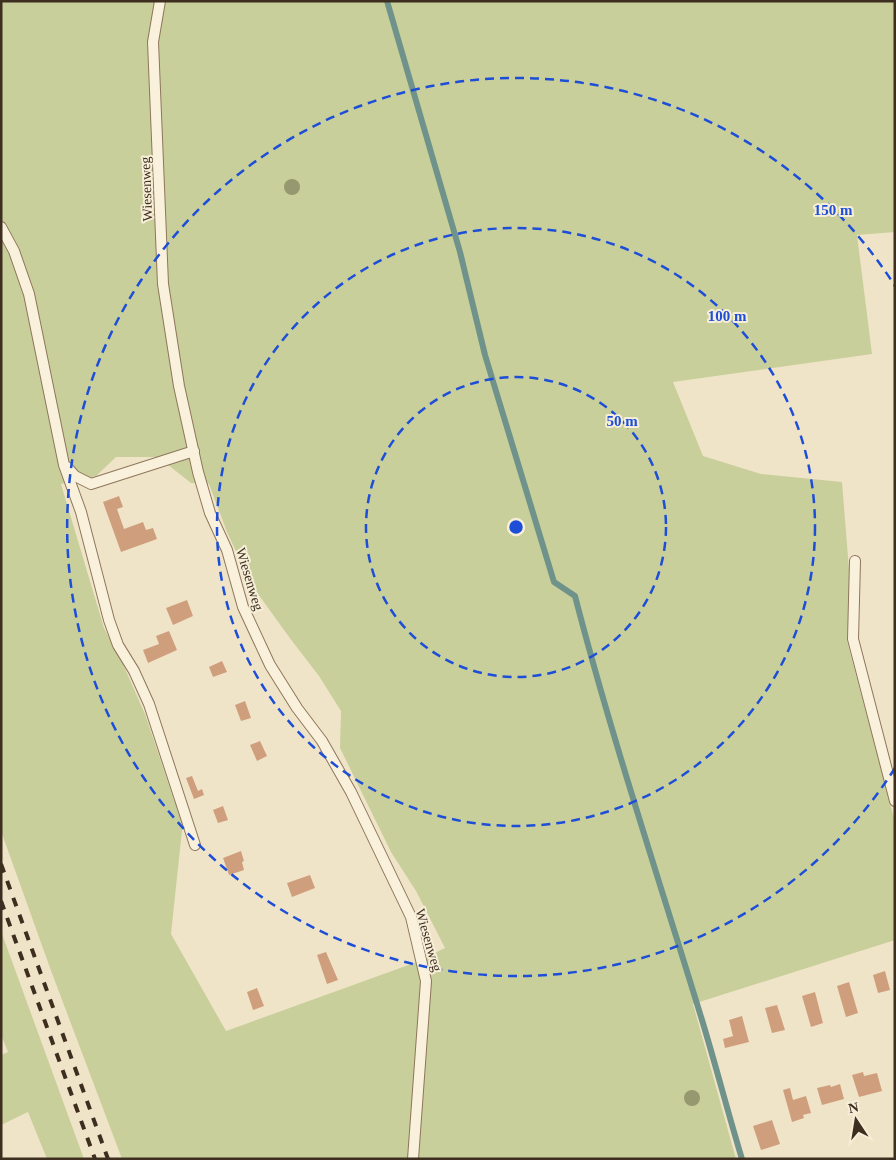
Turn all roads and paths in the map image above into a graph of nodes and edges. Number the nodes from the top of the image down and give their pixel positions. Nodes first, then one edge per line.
1 (160, 1) edge
2 (1, 227) edge
3 (194, 451) junction
4 (64, 465) junction
5 (855, 561) dead end
6 (895, 801) edge
7 (195, 845) dead end
8 (413, 1159) edge

1 - 3 lane, Wiesenweg
2 - 4 lane
3 - 4 lane
3 - 8 lane, Wiesenweg
4 - 7 lane
5 - 6 lane

